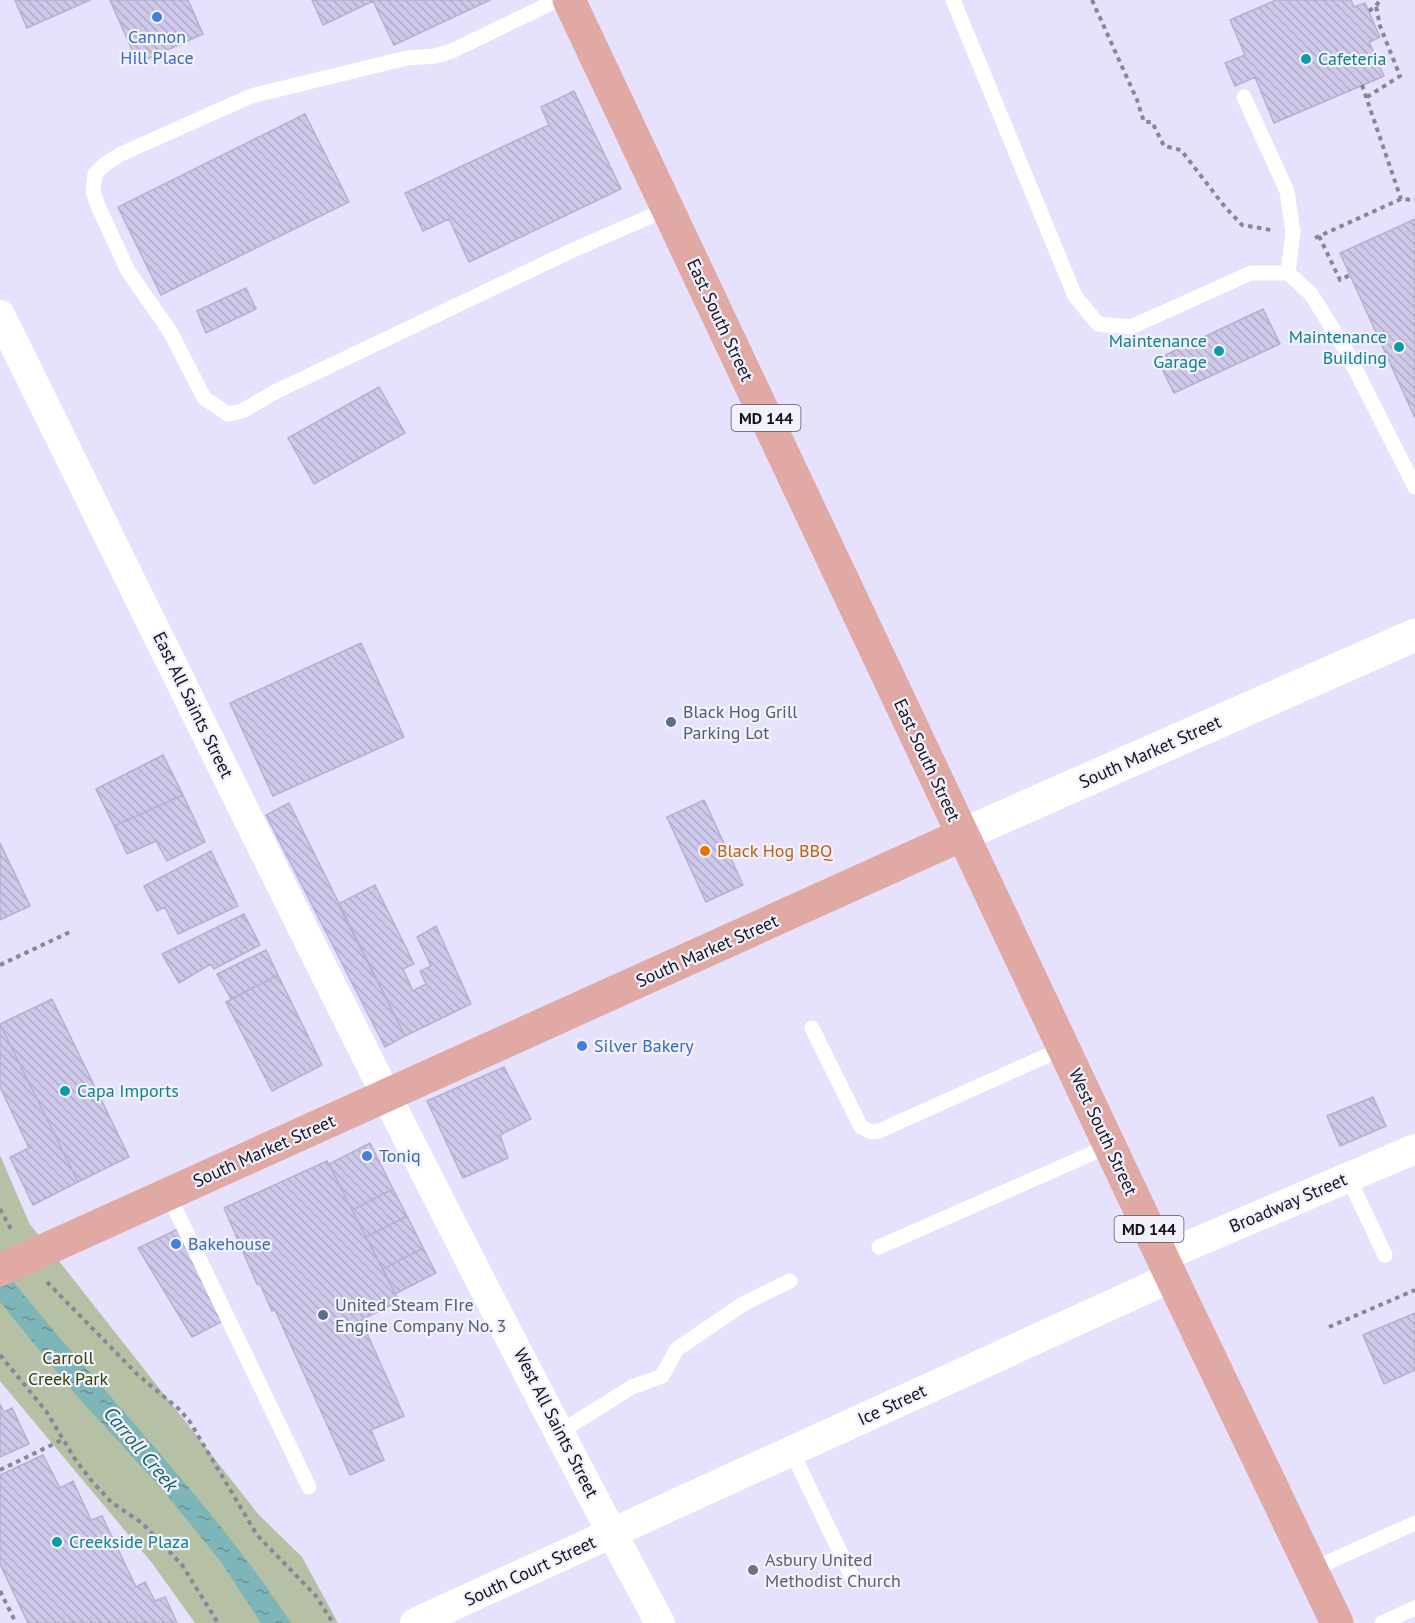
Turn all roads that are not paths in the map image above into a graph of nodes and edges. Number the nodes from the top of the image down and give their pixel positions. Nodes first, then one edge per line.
1 (557, 0) edge
2 (569, 0) edge
3 (953, 0) edge
4 (1244, 97) dead end
5 (667, 209) junction
6 (1288, 273) junction
7 (1, 321) edge
8 (1415, 487) edge
9 (1415, 635) edge
10 (962, 835) junction
11 (812, 1028) dead end
12 (1064, 1048) junction
13 (387, 1095) junction
14 (1109, 1146) junction
15 (1415, 1149) edge
16 (1348, 1177) junction
17 (168, 1194) junction
18 (879, 1247) dead end
19 (1385, 1255) dead end
20 (12, 1265) edge
21 (1167, 1267) junction
22 (790, 1281) dead end
23 (560, 1432) junction
24 (791, 1450) junction
25 (309, 1487) dead end
26 (1415, 1523) edge
27 (612, 1533) junction
28 (1311, 1570) junction
29 (854, 1581) dead end
30 (1415, 1608) edge
31 (415, 1623) edge
32 (660, 1623) edge
33 (1337, 1623) edge
34 (1382, 1623) edge

1 - 5 lane
2 - 5 main road, East South Street / MD 144
3 - 6 lane
4 - 6 lane
5 - 10 main road, East South Street / MD 144
6 - 8 lane
7 - 13 street, East All Saints Street
9 - 10 main road, South Market Street
10 - 12 main road, West South Street / MD 144
10 - 13 main road, South Market Street
11 - 12 lane
12 - 14 main road, West South Street / MD 144
13 - 17 main road, South Market Street
13 - 23 street, West All Saints Street
14 - 18 lane
14 - 21 main road, West South Street / MD 144
15 - 16 street, Broadway Street
16 - 19 lane
16 - 21 street, Broadway Street
17 - 20 main road, South Market Street
17 - 25 lane
21 - 24 street, Ice Street
21 - 28 main road, West South Street / MD 144
22 - 23 lane
23 - 27 street, West All Saints Street
24 - 27 street, Ice Street
24 - 29 lane
26 - 28 lane
27 - 31 street, South Court Street
27 - 32 street, West All Saints Street
28 - 33 main road, West South Street / MD 144
30 - 34 lane

